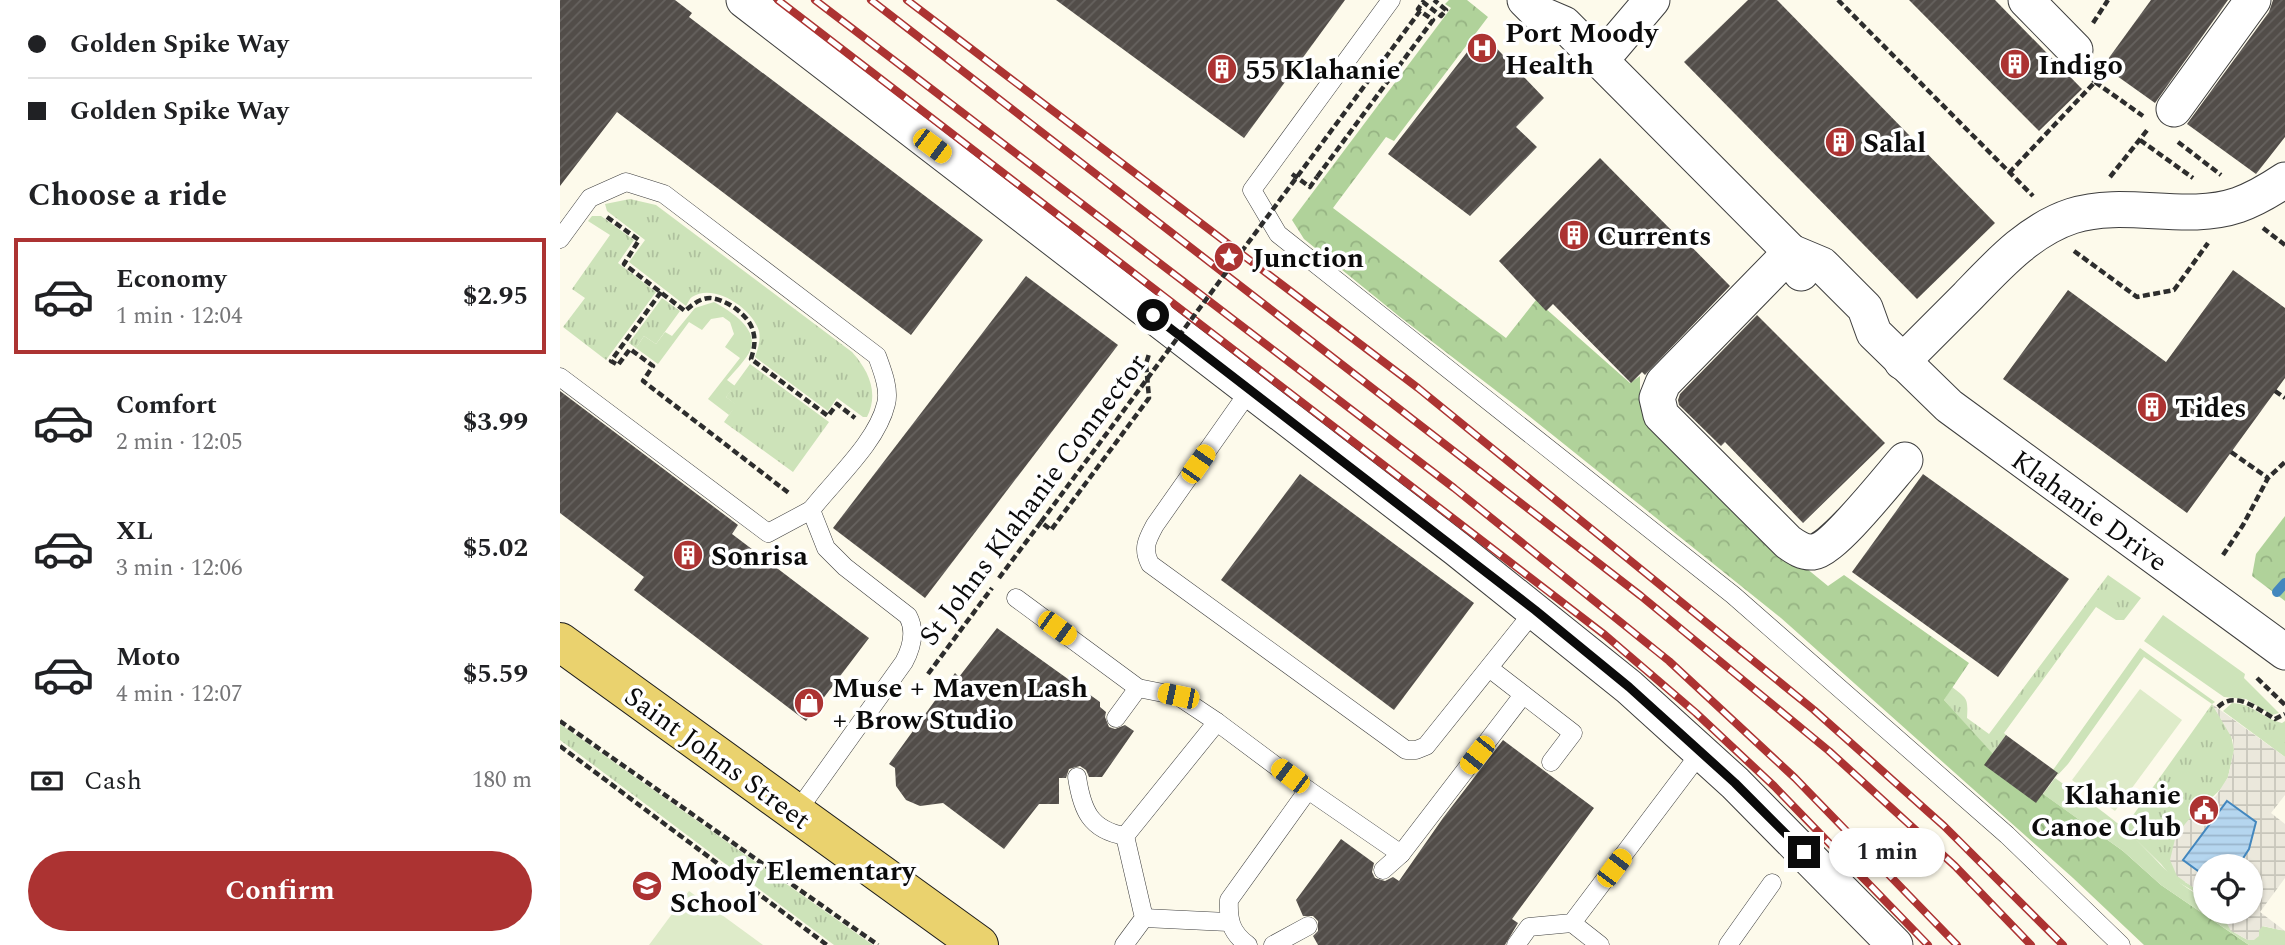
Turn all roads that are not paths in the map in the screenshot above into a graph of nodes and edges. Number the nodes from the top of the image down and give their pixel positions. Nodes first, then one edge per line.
1 (744, 0) edge
2 (1391, 0) edge
3 (1525, 0) edge
4 (1652, 0) edge
5 (2025, 0) edge
6 (2253, 0) edge
7 (1561, 12) edge
8 (2075, 50) road end
9 (1601, 60) junction
10 (2164, 116) road end
11 (2285, 180) edge
12 (560, 239) edge
13 (1791, 252) junction
14 (1902, 362) junction
15 (560, 377) edge
16 (1250, 390) junction
17 (1905, 460) dead end
18 (811, 510) junction
19 (1016, 598) dead end
20 (1535, 610) junction
21 (560, 642) edge
22 (2285, 652) edge
23 (1489, 668) junction
24 (1138, 688) junction
25 (1523, 695) junction
26 (1115, 718) dead end
27 (1217, 722) junction
28 (1701, 752) junction
29 (1550, 762) dead end
30 (1077, 778) dead end
31 (1308, 790) junction
32 (796, 813) junction
33 (1125, 836) junction
34 (1401, 854) junction
35 (1383, 870) dead end
36 (1772, 883) dead end
37 (1144, 918) junction
38 (1228, 922) junction
39 (1572, 923) junction
40 (1308, 926) dead end
41 (979, 945) edge
42 (1124, 945) edge
43 (1248, 945) edge
44 (1273, 945) edge
45 (1516, 945) edge
46 (1600, 945) edge
47 (1728, 945) edge
48 (1895, 945) edge
49 (2121, 945) edge

1 - 16 street
2 - 49 lane
3 - 7 street, Klahanie Drive
4 - 9 street
5 - 8 street
6 - 10 street
7 - 9 street, Klahanie Drive
9 - 13 street, Klahanie Drive
11 - 14 street
12 - 18 lane
13 - 14 street, Klahanie Drive
13 - 17 street
14 - 22 street, Klahanie Drive
15 - 18 lane
16 - 20 street
16 - 23 lane
18 - 32 lane
19 - 24 lane
20 - 23 lane
20 - 28 street
21 - 32 main road, Saint Johns Street
23 - 25 lane
24 - 26 lane
24 - 27 lane
25 - 29 lane
25 - 34 lane
27 - 31 lane
27 - 33 lane
28 - 39 lane
28 - 48 street
30 - 33 lane
31 - 34 lane
31 - 38 lane
32 - 41 main road, Saint Johns Street
33 - 37 lane
34 - 35 lane
36 - 47 lane
37 - 38 lane
37 - 42 lane
38 - 43 lane
39 - 45 lane
39 - 46 lane
40 - 44 lane

